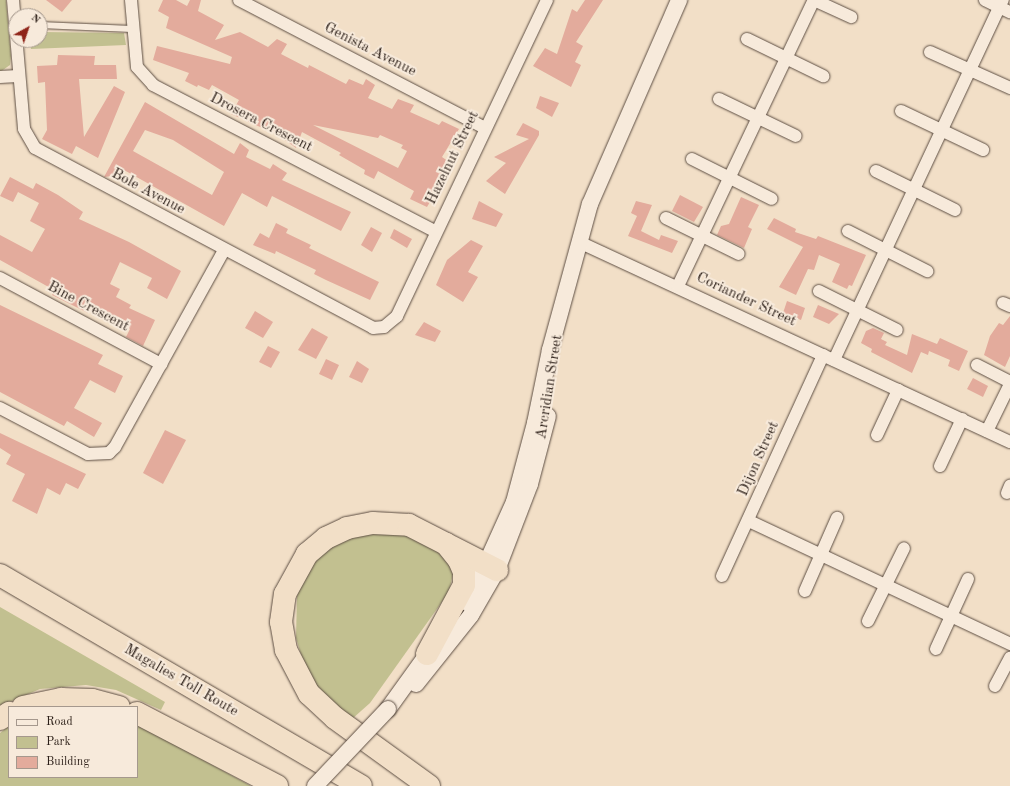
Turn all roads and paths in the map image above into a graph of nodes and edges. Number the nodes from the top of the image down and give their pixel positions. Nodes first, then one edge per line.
1 (131, 0) edge
2 (239, 0) edge
3 (547, 0) edge
4 (679, 0) edge
5 (814, 0) edge
6 (985, 0) edge
7 (1004, 6) edge
8 (851, 17) dead end
9 (48, 25) edge
10 (132, 29) junction
11 (747, 39) dead end
12 (16, 48) edge
13 (930, 52) dead end
14 (785, 58) junction
15 (970, 70) junction
16 (18, 76) junction
17 (823, 76) dead end
18 (0, 77) edge
19 (1010, 88) edge
20 (719, 99) dead end
21 (901, 111) dead end
22 (757, 117) junction
23 (486, 128) junction
24 (941, 131) junction
25 (796, 136) dead end
26 (983, 150) dead end
27 (692, 159) dead end
28 (876, 171) dead end
29 (729, 177) junction
30 (913, 190) junction
31 (772, 199) dead end
32 (955, 210) dead end
33 (666, 218) dead end
34 (436, 232) junction
35 (848, 232) dead end
36 (701, 236) junction
37 (579, 242) junction
38 (224, 250) junction
39 (885, 250) junction
40 (739, 254) dead end
41 (927, 271) dead end
42 (0, 278) edge
43 (678, 286) junction
44 (819, 291) dead end
45 (857, 310) junction
46 (384, 327) joint
47 (898, 330) dead end
48 (828, 357) junction
49 (161, 364) junction
50 (977, 365) dead end
51 (1010, 383) edge
52 (898, 390) junction
53 (0, 408) edge
54 (962, 419) junction
55 (987, 431) junction
56 (877, 435) dead end
57 (1010, 442) edge
58 (940, 466) dead end
59 (837, 518) dead end
60 (749, 521) junction
61 (443, 541) junction
62 (904, 548) dead end
63 (822, 554) junction
64 (492, 567) junction
65 (0, 575) edge
66 (722, 576) dead end
67 (968, 579) dead end
68 (887, 585) junction
69 (805, 590) dead end
70 (0, 592) edge
71 (952, 616) junction
72 (868, 621) dead end
73 (1010, 644) edge
74 (936, 649) dead end
75 (427, 654) junction
76 (1010, 658) edge
77 (996, 686) dead end
78 (392, 704) junction
79 (28, 706) edge
80 (115, 706) edge
81 (138, 714) edge
82 (277, 786) edge
83 (315, 786) edge
84 (335, 786) edge
85 (361, 786) edge
86 (428, 786) edge

1 - 10 street, Drosera Crescent
2 - 23 street, Genista Avenue
3 - 23 street, Hazelnut Street
4 - 37 street, Arcridian Street
5 - 8 street
5 - 14 street
6 - 7 street
7 - 15 street, Dijon Street
9 - 10 lane
10 - 34 street, Drosera Crescent
11 - 14 street
12 - 16 street, Bole Avenue
13 - 15 street
14 - 17 street
14 - 22 street
15 - 19 street
15 - 24 street, Dijon Street
16 - 18 street
16 - 38 street, Bole Avenue
20 - 22 street
21 - 24 street
22 - 25 street
22 - 29 street
23 - 34 street, Hazelnut Street
24 - 26 street
24 - 30 street, Dijon Street
27 - 29 street
28 - 30 street
29 - 31 street
29 - 36 street
30 - 32 street
30 - 39 street, Dijon Street
33 - 36 street
34 - 46 street, Hazelnut Street
35 - 39 street
36 - 40 street
36 - 43 street
37 - 43 street, Coriander Street
37 - 64 street, Arcridian Street
38 - 46 street, Bole Avenue
38 - 49 street
39 - 41 street
39 - 45 street, Dijon Street
42 - 49 street, Bine Crescent
43 - 48 street, Coriander Street
44 - 45 street
45 - 47 street
45 - 48 street, Dijon Street
48 - 52 street, Coriander Street
48 - 60 street, Dijon Street
49 - 53 street
50 - 51 street
51 - 55 street
52 - 54 street, Coriander Street
52 - 56 street
54 - 55 street, Coriander Street
54 - 58 street
55 - 57 street, Coriander Street
59 - 63 street
60 - 63 street
60 - 66 street, Dijon Street
61 - 64 highway
61 - 75 highway
61 - 86 highway
62 - 68 street
63 - 68 street
63 - 69 street
64 - 75 street, Arcridian Street
64 - 78 street, Arcridian Street
65 - 85 highway, Magalies Toll Route
67 - 71 street
68 - 71 street
68 - 72 street
70 - 84 highway, Magalies Toll Route
71 - 73 street
71 - 74 street
75 - 78 street, Arcridian Street
76 - 77 street
78 - 83 street, Arcridian Street, bridge
79 - 80 highway
81 - 82 highway

